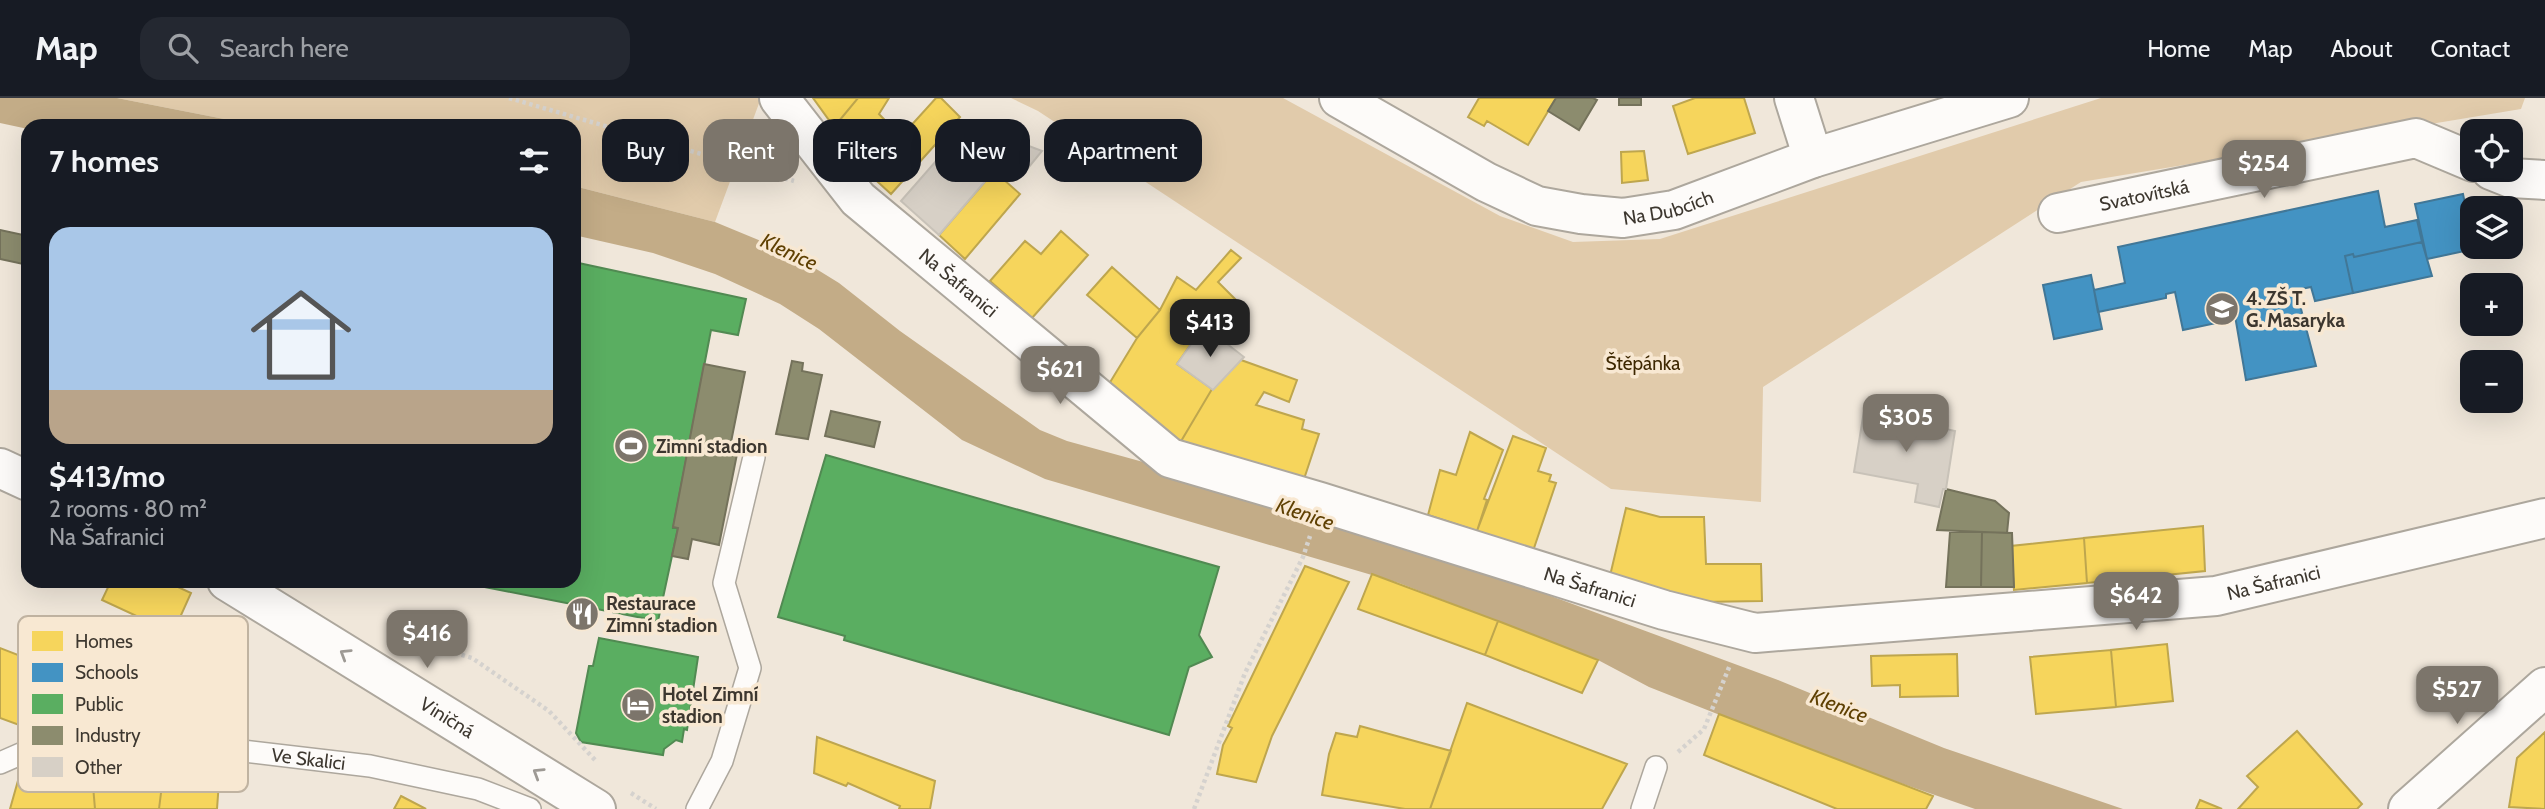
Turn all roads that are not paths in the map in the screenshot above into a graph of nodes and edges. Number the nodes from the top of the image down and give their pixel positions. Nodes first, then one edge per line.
1 (779, 98) edge
2 (1339, 98) edge
3 (1794, 98) edge
4 (2009, 98) edge
5 (2460, 157) edge
6 (1813, 158) junction
7 (2523, 179) edge
8 (2545, 180) edge
9 (2058, 213) dead end
10 (754, 457) dead end
11 (0, 468) edge
12 (21, 478) edge
13 (2545, 518) edge
14 (239, 588) edge
15 (2545, 687) edge
16 (248, 752) edge
17 (18, 755) edge
18 (0, 763) edge
19 (1656, 766) road end
20 (609, 797) edge
21 (530, 809) edge
22 (696, 809) edge
23 (1642, 809) edge
24 (2408, 809) edge

1 - 13 street, Na Šafranici
2 - 6 street, Na Dubcích
3 - 6 street
4 - 6 street, Na Dubcích
5 - 9 street, Svatovítská
7 - 8 street
10 - 22 lane
11 - 12 street
20 -> 14 street, Viničná
15 - 24 street
16 - 21 lane, Ve Skalici
17 - 18 lane, Ve Skalici
19 - 23 lane

